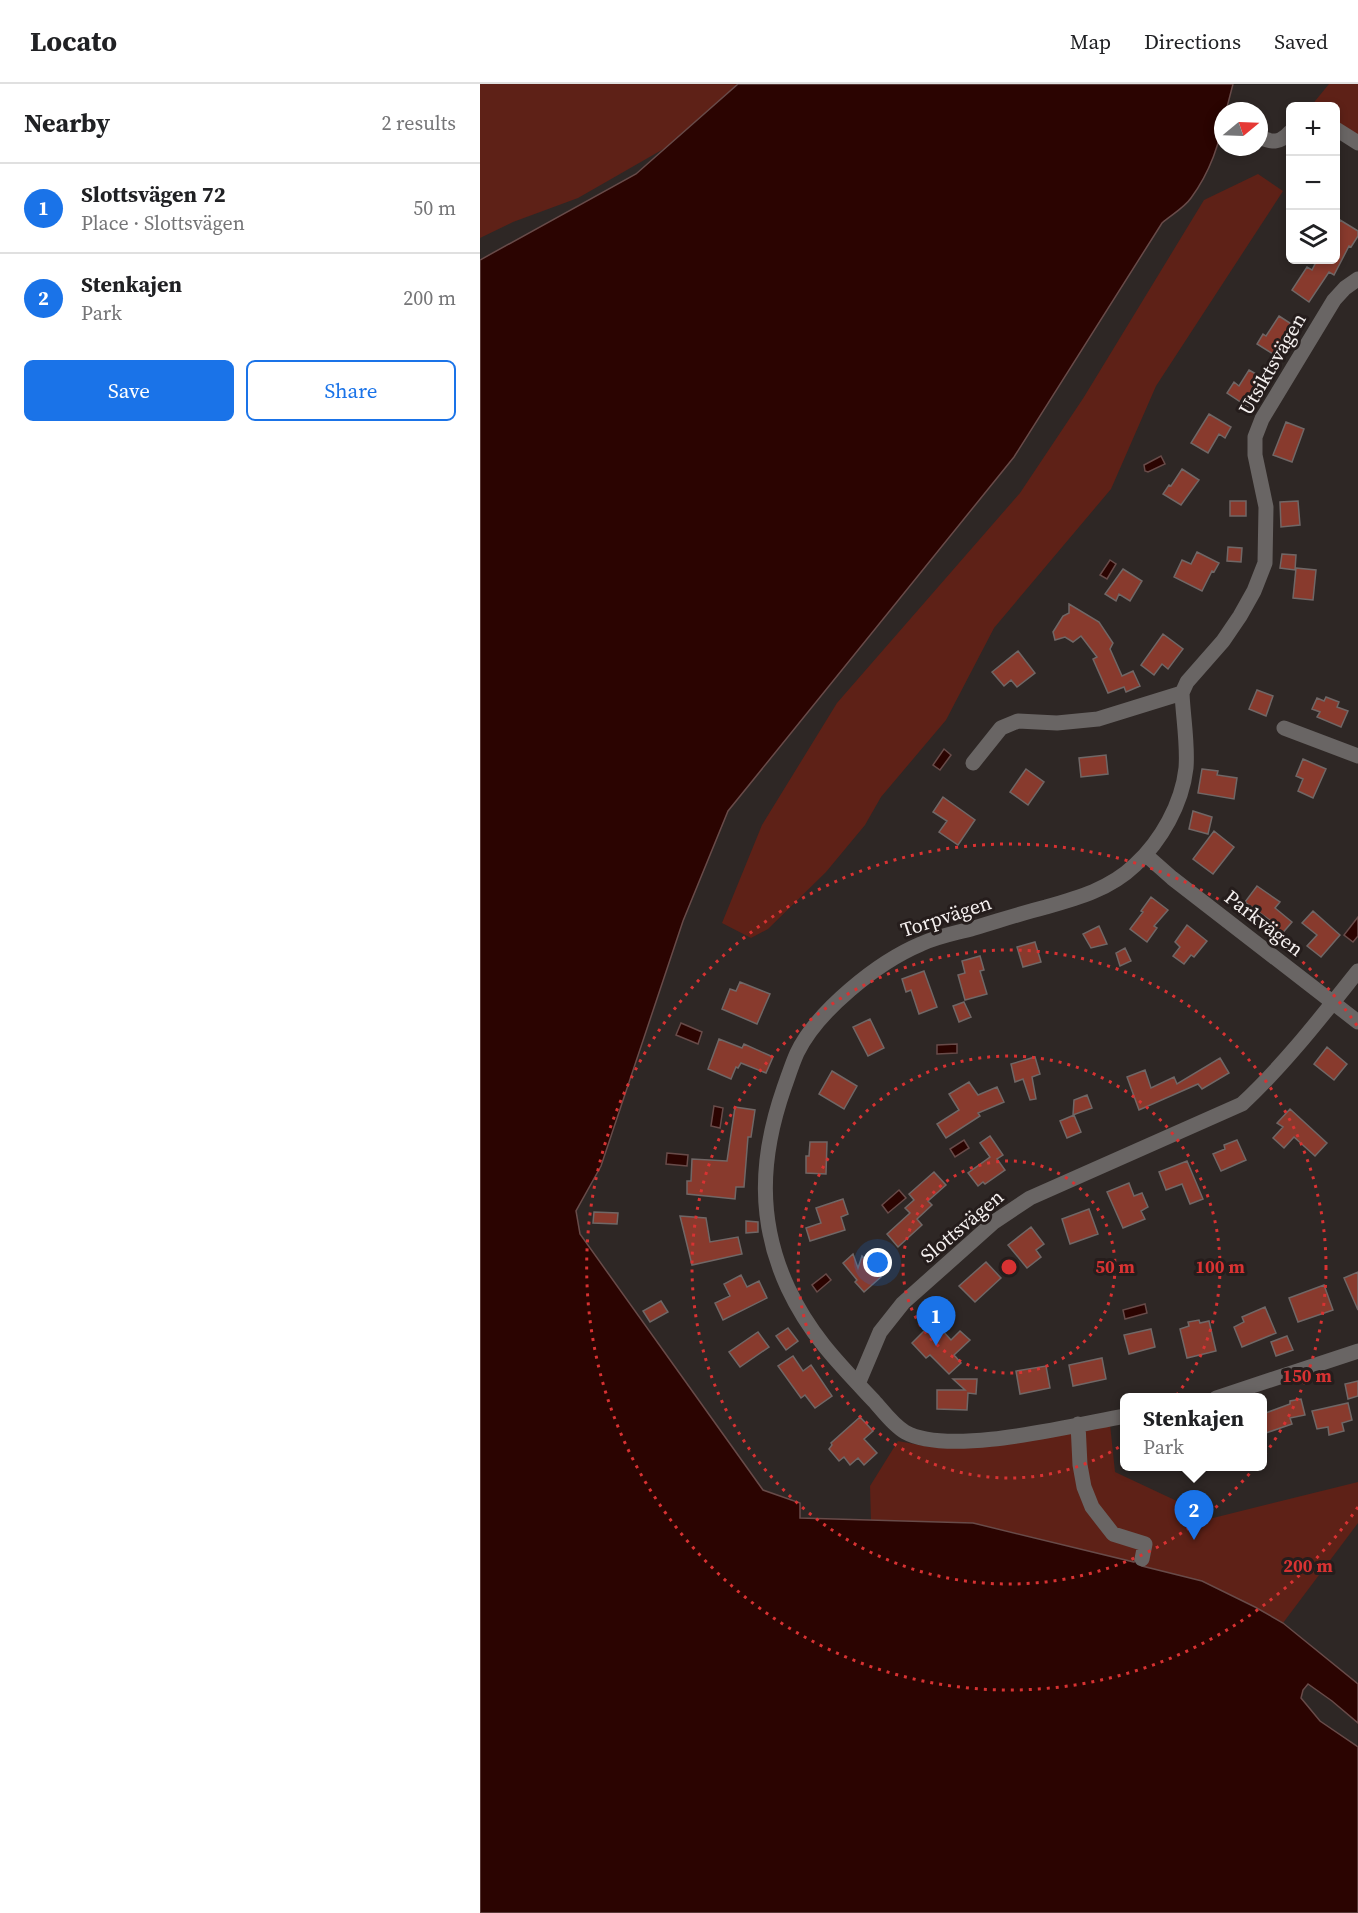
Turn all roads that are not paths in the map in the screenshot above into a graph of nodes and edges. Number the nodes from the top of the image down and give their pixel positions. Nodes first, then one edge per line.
1 (1340, 132) edge
2 (1286, 137) edge
3 (1268, 140) edge
4 (1358, 143) edge
5 (1358, 279) edge
6 (1182, 693) junction
7 (1284, 728) dead end
8 (1358, 756) edge
9 (973, 763) dead end
10 (1146, 855) junction
11 (1358, 971) edge
12 (1333, 1003) junction
13 (1358, 1022) edge
14 (1358, 1351) edge
15 (858, 1384) junction
16 (1231, 1393) edge
17 (1120, 1417) edge
18 (1078, 1424) junction
19 (1142, 1559) dead end

1 - 4 street
2 - 3 street
5 - 6 street, Utsiktsvägen
6 - 9 street
6 - 10 street, Torpvägen
7 - 8 street
10 - 12 street, Parkvägen
10 - 15 street, Torpvägen
11 - 12 street, Slottsvägen
12 - 13 street, Parkvägen
12 - 15 street, Slottsvägen
14 - 16 street
15 - 18 street
17 - 18 street
18 - 19 street

